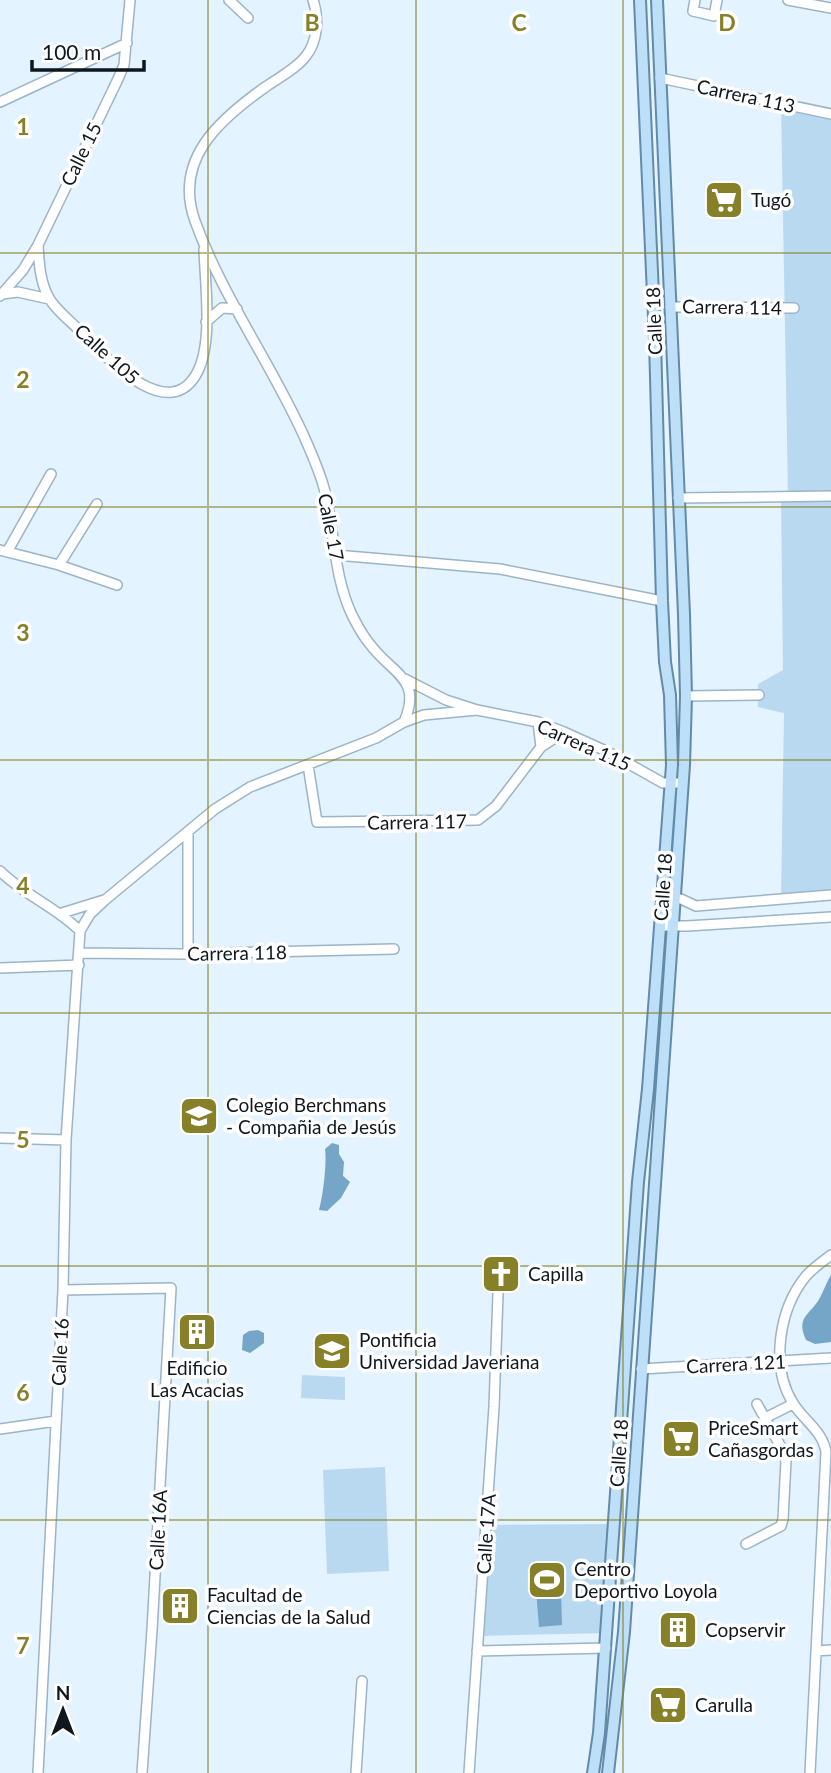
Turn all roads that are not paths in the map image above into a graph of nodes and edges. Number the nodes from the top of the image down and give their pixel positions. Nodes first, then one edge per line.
1 (130, 0) edge
2 (229, 0) edge
3 (313, 0) edge
4 (640, 0) edge
5 (657, 0) edge
6 (695, 0) edge
7 (717, 0) edge
8 (788, 0) edge
9 (831, 8) edge
10 (248, 18) dead end
11 (127, 43) junction
12 (660, 78) junction
13 (0, 102) edge
14 (831, 114) edge
15 (204, 243) junction
16 (38, 245) junction
17 (1, 295) edge
18 (49, 299) junction
19 (670, 307) junction
20 (794, 308) dead end
21 (237, 309) junction
22 (206, 322) junction
23 (51, 474) dead end
24 (831, 496) edge
25 (678, 498) junction
26 (97, 504) dead end
27 (3, 551) edge
28 (336, 555) junction
29 (59, 565) junction
30 (117, 585) dead end
31 (662, 601) junction
32 (405, 679) junction
33 (758, 695) dead end
34 (686, 696) junction
35 (477, 710) junction
36 (404, 722) junction
37 (538, 722) junction
38 (564, 732) junction
39 (541, 747) junction
40 (308, 765) junction
41 (670, 783) junction
42 (682, 783) junction
43 (188, 832) junction
44 (0, 872) edge
45 (831, 895) edge
46 (681, 899) dead end
47 (105, 900) junction
48 (62, 913) junction
49 (831, 916) edge
50 (660, 926) junction
51 (672, 926) junction
52 (80, 931) junction
53 (394, 948) dead end
54 (79, 953) junction
55 (188, 954) junction
56 (79, 965) junction
57 (0, 968) edge
58 (0, 1138) edge
59 (66, 1140) junction
60 (831, 1255) edge
61 (63, 1290) junction
62 (498, 1294) dead end
63 (831, 1359) edge
64 (780, 1362) junction
65 (641, 1369) junction
66 (757, 1404) dead end
67 (793, 1404) junction
68 (765, 1418) junction
69 (56, 1421) junction
70 (0, 1429) edge
71 (746, 1544) dead end
72 (606, 1648) junction
73 (831, 1650) edge
74 (477, 1651) junction
75 (816, 1651) junction
76 (362, 1682) dead end
77 (38, 1773) edge
78 (142, 1773) edge
79 (356, 1773) edge
80 (469, 1773) edge
81 (593, 1773) edge
82 (608, 1773) edge
83 (810, 1773) edge

1 - 11 street, Calle 15
2 - 10 street
3 - 15 street, Calle 17
4 - 31 main road, Calle 18
5 - 12 main road, Calle 18
6 - 7 street
8 - 9 street
11 - 13 street
11 - 16 street, Calle 15
12 - 14 street, Carrera 113
12 - 19 main road, Calle 18
15 - 21 street, Calle 17
15 - 22 street, Calle 105
16 - 17 street, Calle 15
16 - 18 street, Calle 105
17 - 18 street
18 - 22 street, Calle 105
19 - 20 street, Carrera 114
19 - 25 main road, Calle 18
21 - 22 street
21 - 28 street, Calle 17
23 - 27 street
24 - 25 street
25 - 34 main road, Calle 18
26 - 29 street
27 - 29 street
28 - 31 street
28 - 32 street, Calle 17
29 - 30 street
31 - 41 main road, Calle 18
32 - 35 street, Carrera 115
32 - 36 street
33 - 34 street
34 - 42 main road, Calle 18
35 - 36 street
35 - 37 street, Carrera 115
36 - 40 street
37 - 38 street, Carrera 115
37 - 39 street
38 - 39 street, Carrera 117
38 - 41 street, Carrera 115
39 - 40 street, Carrera 117
40 - 43 street
41 - 42 street, Carrera 115
41 - 50 main road, Calle 18
42 - 51 main road, Calle 18
43 - 47 street
43 - 55 street
44 - 48 street
45 - 46 street
47 - 48 street
47 - 52 street
48 - 52 street
49 - 51 street
50 - 51 street
50 - 72 main road, Calle 18
51 - 65 main road, Calle 18
52 - 54 street, Calle 16
53 - 55 street, Carrera 118
54 - 55 street, Carrera 118
54 - 56 street, Calle 16
56 - 57 street
56 - 59 street, Calle 16
58 - 59 street
59 - 61 street, Calle 16
60 - 64 street
61 - 69 street, Calle 16
61 - 78 street, Calle 16A
62 - 74 street, Calle 17A
63 - 64 street, Carrera 121
64 - 65 street, Carrera 121
64 - 67 street
65 - 82 main road, Calle 18
66 - 68 street
67 - 68 street
67 - 75 street
68 - 71 street
69 - 70 street
69 - 77 street, Calle 16
72 - 74 street
72 - 81 main road, Calle 18
73 - 75 street
74 - 80 street, Calle 17A
75 - 83 street
76 - 79 street

